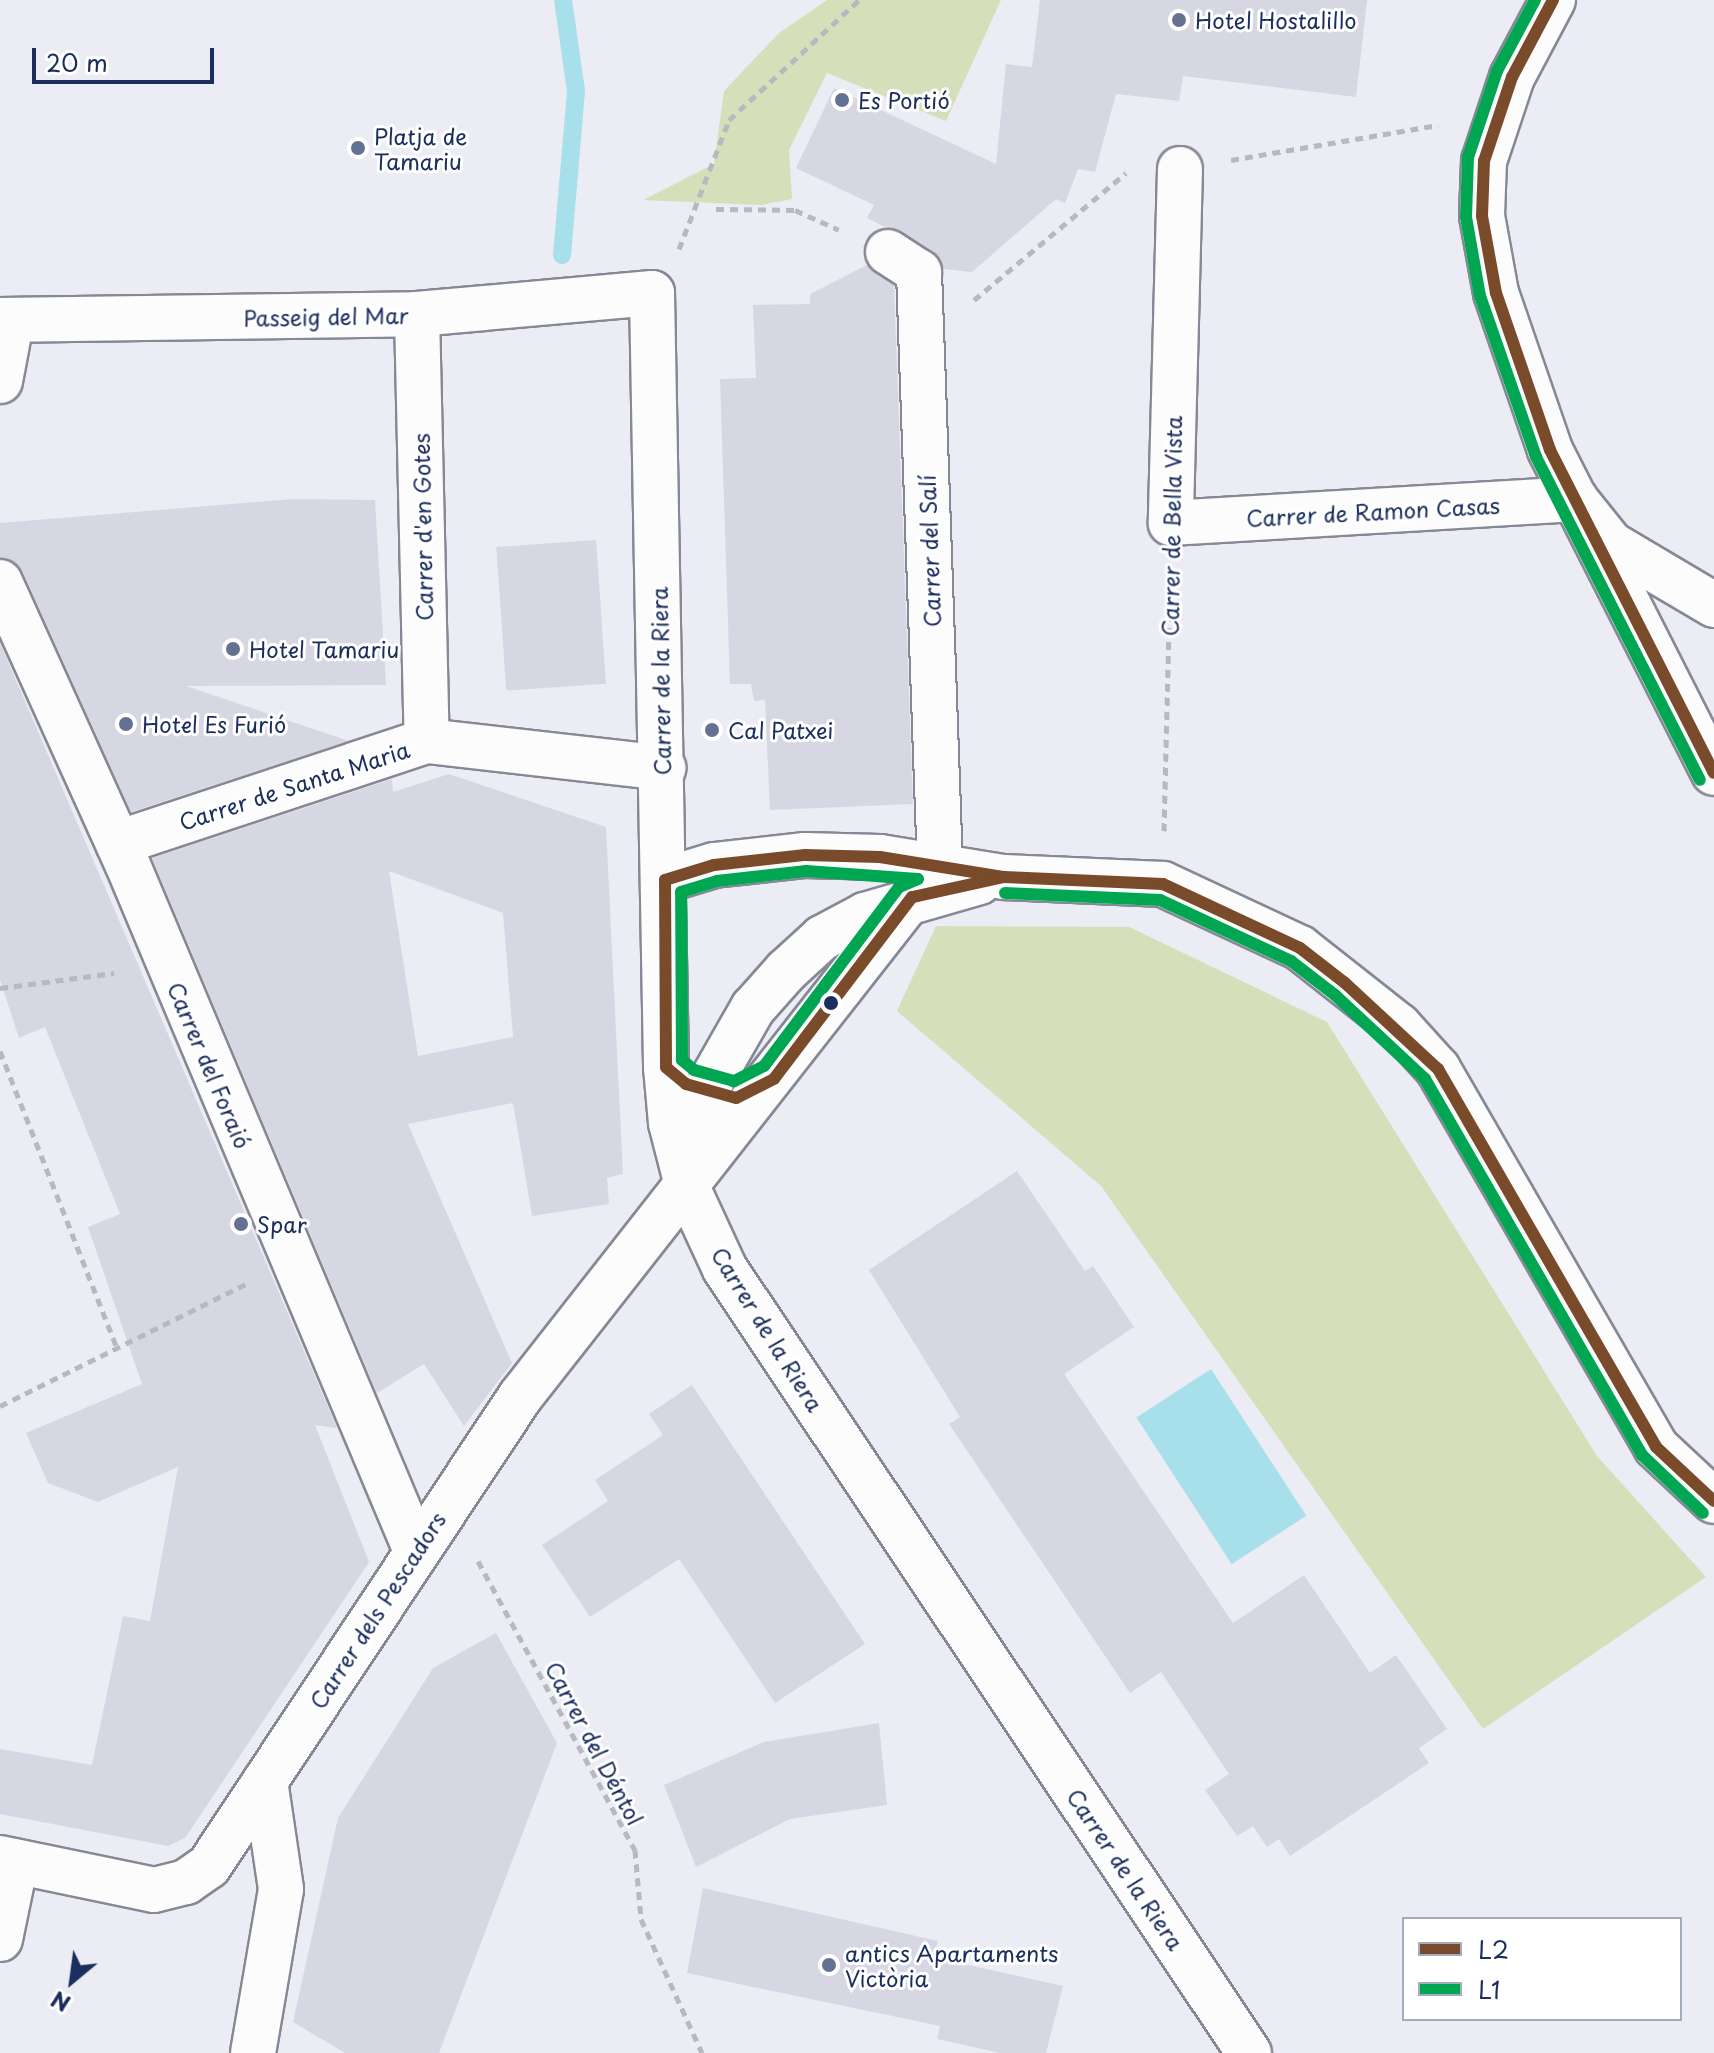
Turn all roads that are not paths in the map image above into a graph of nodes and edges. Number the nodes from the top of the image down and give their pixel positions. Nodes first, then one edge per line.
1 (1553, 0) edge
2 (1180, 169) dead end
3 (888, 252) road end
4 (652, 293) joint
5 (417, 314) junction
6 (6, 321) edge
7 (0, 381) edge
8 (1575, 499) junction
9 (1171, 523) joint
10 (0, 582) edge
11 (1714, 605) edge
12 (427, 741) junction
13 (663, 768) junction
14 (1714, 773) edge
15 (118, 843) junction
16 (665, 880) junction
17 (926, 882) junction
18 (688, 1189) junction
19 (1714, 1501) edge
20 (416, 1551) junction
21 (265, 1781) junction
22 (8, 1860) edge
23 (0, 1939) edge
24 (253, 2053) edge
25 (1249, 2053) edge

1 - 8 street
2 - 9 street, Carrer de Bella Vista
3 - 17 street, Carrer del Salí
4 - 5 street, Passeig del Mar
4 - 13 street, Carrer de la Riera
5 - 6 street, Passeig del Mar
5 - 12 street, Carrer d'en Gotes
6 - 7 street
8 - 9 street, Carrer de Ramon Casas
8 - 11 street
8 - 14 street
10 - 15 street, Carrer del Foraió
12 - 13 street, Carrer de Santa Maria
12 - 15 street, Carrer de Santa Maria
13 - 16 street, Carrer de la Riera
15 - 20 street, Carrer del Foraió
16 - 17 street
16 - 18 street, Carrer de la Riera
17 - 18 street, Carrer dels Pescadors
17 - 18 street
17 - 19 street
18 - 20 street, Carrer dels Pescadors
18 - 25 street, Carrer de la Riera
20 - 21 street, Carrer dels Pescadors
21 - 22 street, Carrer dels Pescadors
21 - 24 street
22 - 23 street

